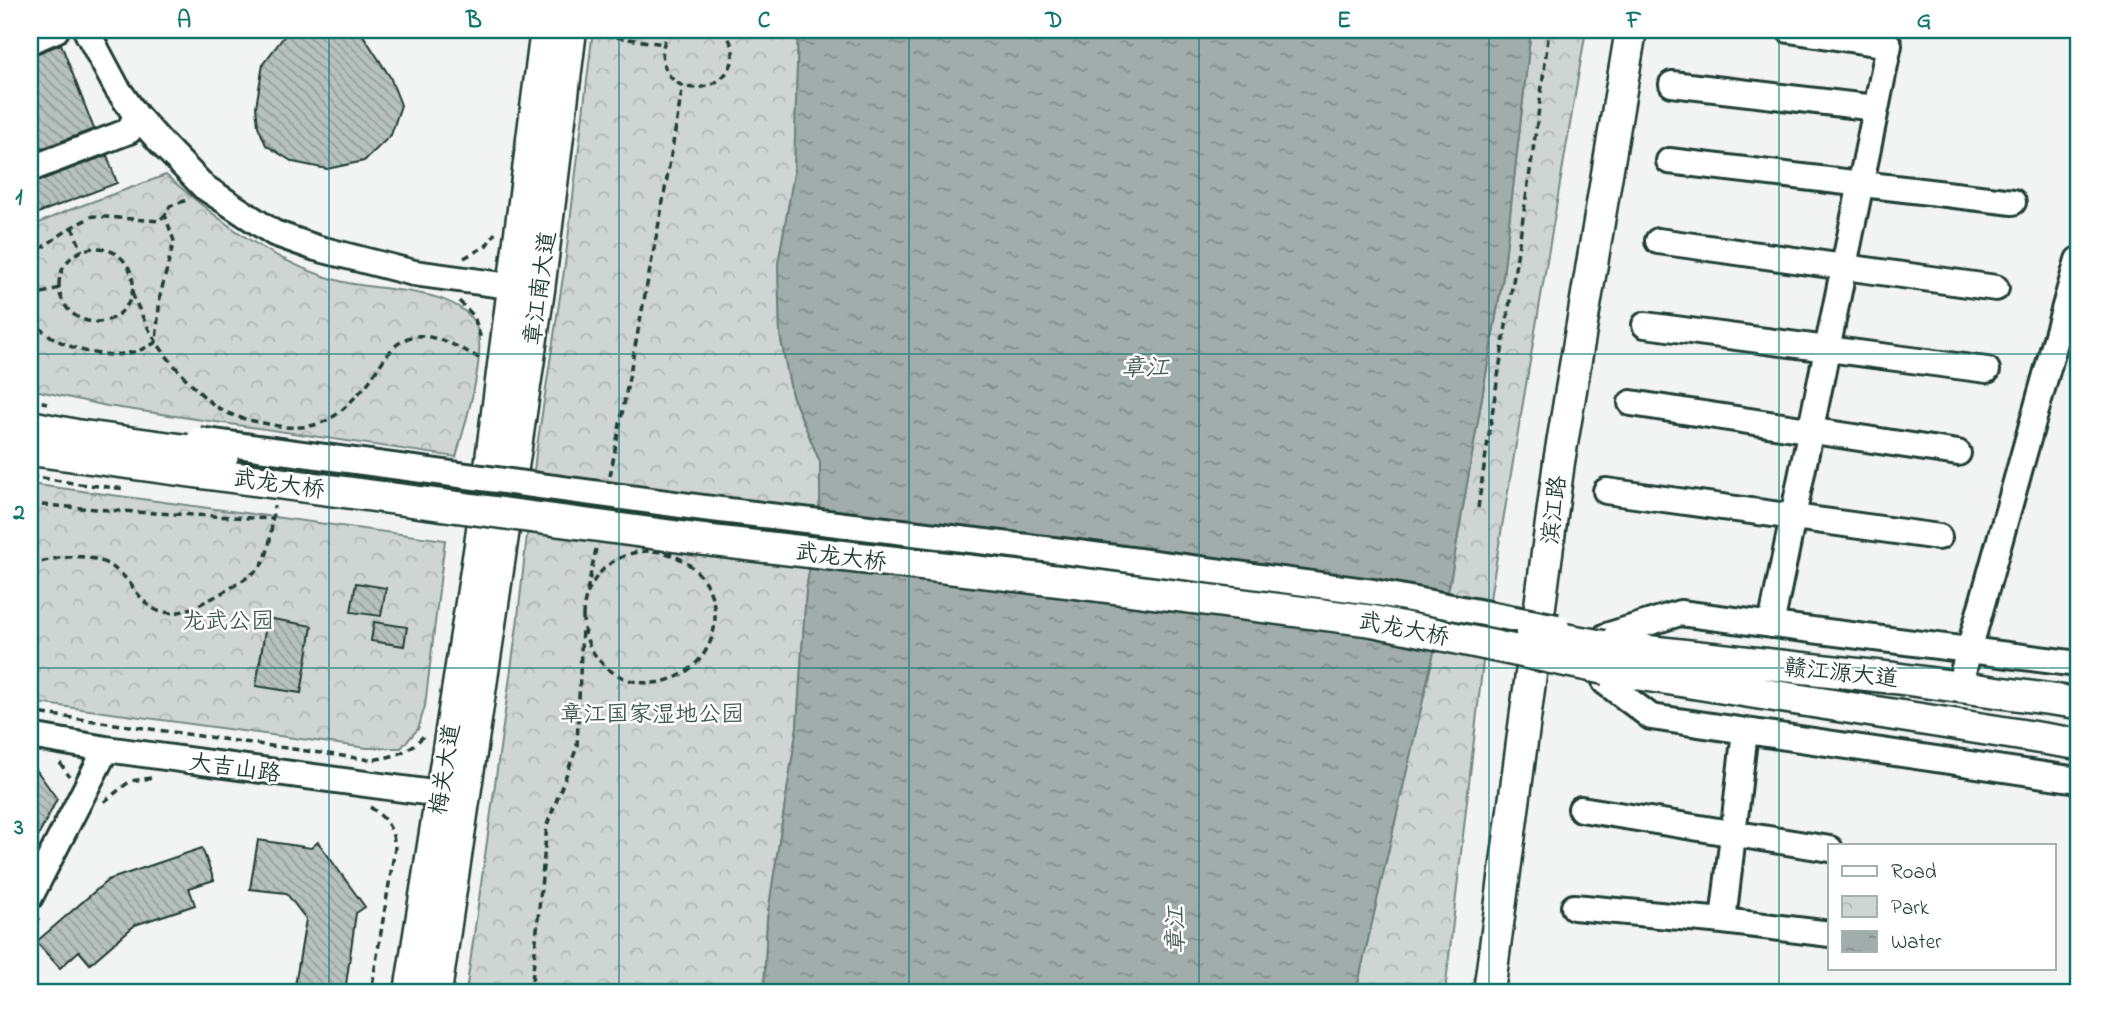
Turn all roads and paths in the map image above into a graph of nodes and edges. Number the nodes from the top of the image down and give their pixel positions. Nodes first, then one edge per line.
1 (55, 30) edge
2 (86, 30) edge
3 (546, 30) edge
4 (672, 30) edge
5 (723, 30) edge
6 (1549, 30) edge
7 (1612, 30) edge
8 (1631, 30) edge
9 (1789, 30) edge
10 (577, 32) edge
11 (30, 41) edge
12 (664, 44) junction
13 (1672, 83) dead end
14 (683, 85) junction
15 (1876, 108) junction
16 (136, 115) junction
17 (1669, 161) dead end
18 (30, 169) edge
19 (1861, 184) junction
20 (196, 197) dead end
21 (2013, 202) dead end
22 (165, 215) junction
23 (498, 222) dead end
24 (72, 227) junction
25 (1658, 241) dead end
26 (82, 251) junction
27 (30, 256) edge
28 (455, 260) dead end
29 (2078, 265) edge
30 (1844, 266) junction
31 (59, 288) junction
32 (527, 288) junction
33 (1996, 288) dead end
34 (132, 293) junction
35 (30, 297) edge
36 (30, 319) edge
37 (1645, 325) dead end
38 (156, 342) junction
39 (1827, 349) junction
40 (482, 360) dead end
41 (1987, 370) dead end
42 (1631, 403) dead end
43 (30, 414) edge
44 (30, 426) edge
45 (1811, 430) junction
46 (30, 450) edge
47 (77, 453) junction
48 (1958, 453) dead end
49 (30, 462) edge
50 (30, 476) edge
51 (609, 482) dead end
52 (1606, 491) dead end
53 (30, 504) edge
54 (274, 506) dead end
55 (1478, 508) dead end
56 (1793, 516) junction
57 (272, 519) junction
58 (598, 537) dead end
59 (1939, 537) dead end
60 (491, 546) junction
61 (30, 565) edge
62 (587, 591) junction
63 (582, 617) junction
64 (1771, 625) junction
65 (1970, 649) junction
66 (1605, 658) junction
67 (2078, 664) edge
68 (1959, 687) junction
69 (2078, 703) edge
70 (1745, 731) junction
71 (30, 736) edge
72 (2078, 744) edge
73 (106, 750) junction
74 (58, 761) dead end
75 (158, 777) dead end
76 (2078, 780) edge
77 (69, 787) dead end
78 (440, 794) junction
79 (368, 805) dead end
80 (1581, 809) dead end
81 (94, 810) dead end
82 (1734, 832) junction
83 (1828, 849) edge
84 (36, 905) edge
85 (1574, 906) dead end
86 (1723, 921) junction
87 (1828, 934) edge
88 (30, 935) edge
89 (371, 992) edge
90 (410, 992) edge
91 (436, 992) edge
92 (531, 992) edge
93 (1473, 992) edge
94 (1489, 992) edge

1 - 11 street
2 - 16 street
3 - 32 main road, 章江南大道
4 - 12 path
5 - 14 path
6 - 55 path
7 - 93 main road, 滨江路
8 - 94 main road, 滨江路
9 - 15 street
10 - 12 path
10 - 32 main road, 章江南大道
12 - 14 path
13 - 15 street
14 - 51 path
15 - 19 street
16 - 18 street
16 - 32 street
17 - 19 street
19 - 21 street
19 - 30 street
20 - 22 path
22 - 24 path
22 - 38 path
23 - 28 path
24 - 26 path
24 - 27 path
25 - 30 street
26 - 31 path
26 - 34 path
29 - 65 street
30 - 33 street
30 - 39 street
31 - 34 path
31 - 35 path
32 - 60 main road, 章江南大道
34 - 38 path
36 - 38 path
37 - 39 street
38 - 40 path
39 - 41 street
39 - 45 street
42 - 45 street
43 - 47 street
44 - 47 main road
45 - 48 street
45 - 56 street
46 - 47 main road
47 - 49 street
47 - 50 path
47 - 66 main road, 武龙大桥, bridge
52 - 56 street
53 - 57 path
54 - 57 path
56 - 59 street
56 - 64 street
57 - 61 path
58 - 62 path
60 - 78 main road, 梅关大道
60 - 91 main road, 梅关大道
62 - 63 path
62 - 63 path
63 - 92 path
64 - 65 street
64 - 66 street
65 - 67 street
65 - 68 street
66 - 68 main road, 赣江源大道
66 - 70 street
66 - 72 main road, 赣江源大道
68 - 69 main road, 赣江源大道
70 - 76 street
70 - 82 street
71 - 73 street, 大吉山路
73 - 78 street, 大吉山路
73 - 84 street
74 - 77 path
75 - 81 path
78 - 90 main road, 梅关大道
79 - 89 path
80 - 82 street
82 - 83 street
82 - 86 street
84 - 88 path
85 - 86 street
86 - 87 street

